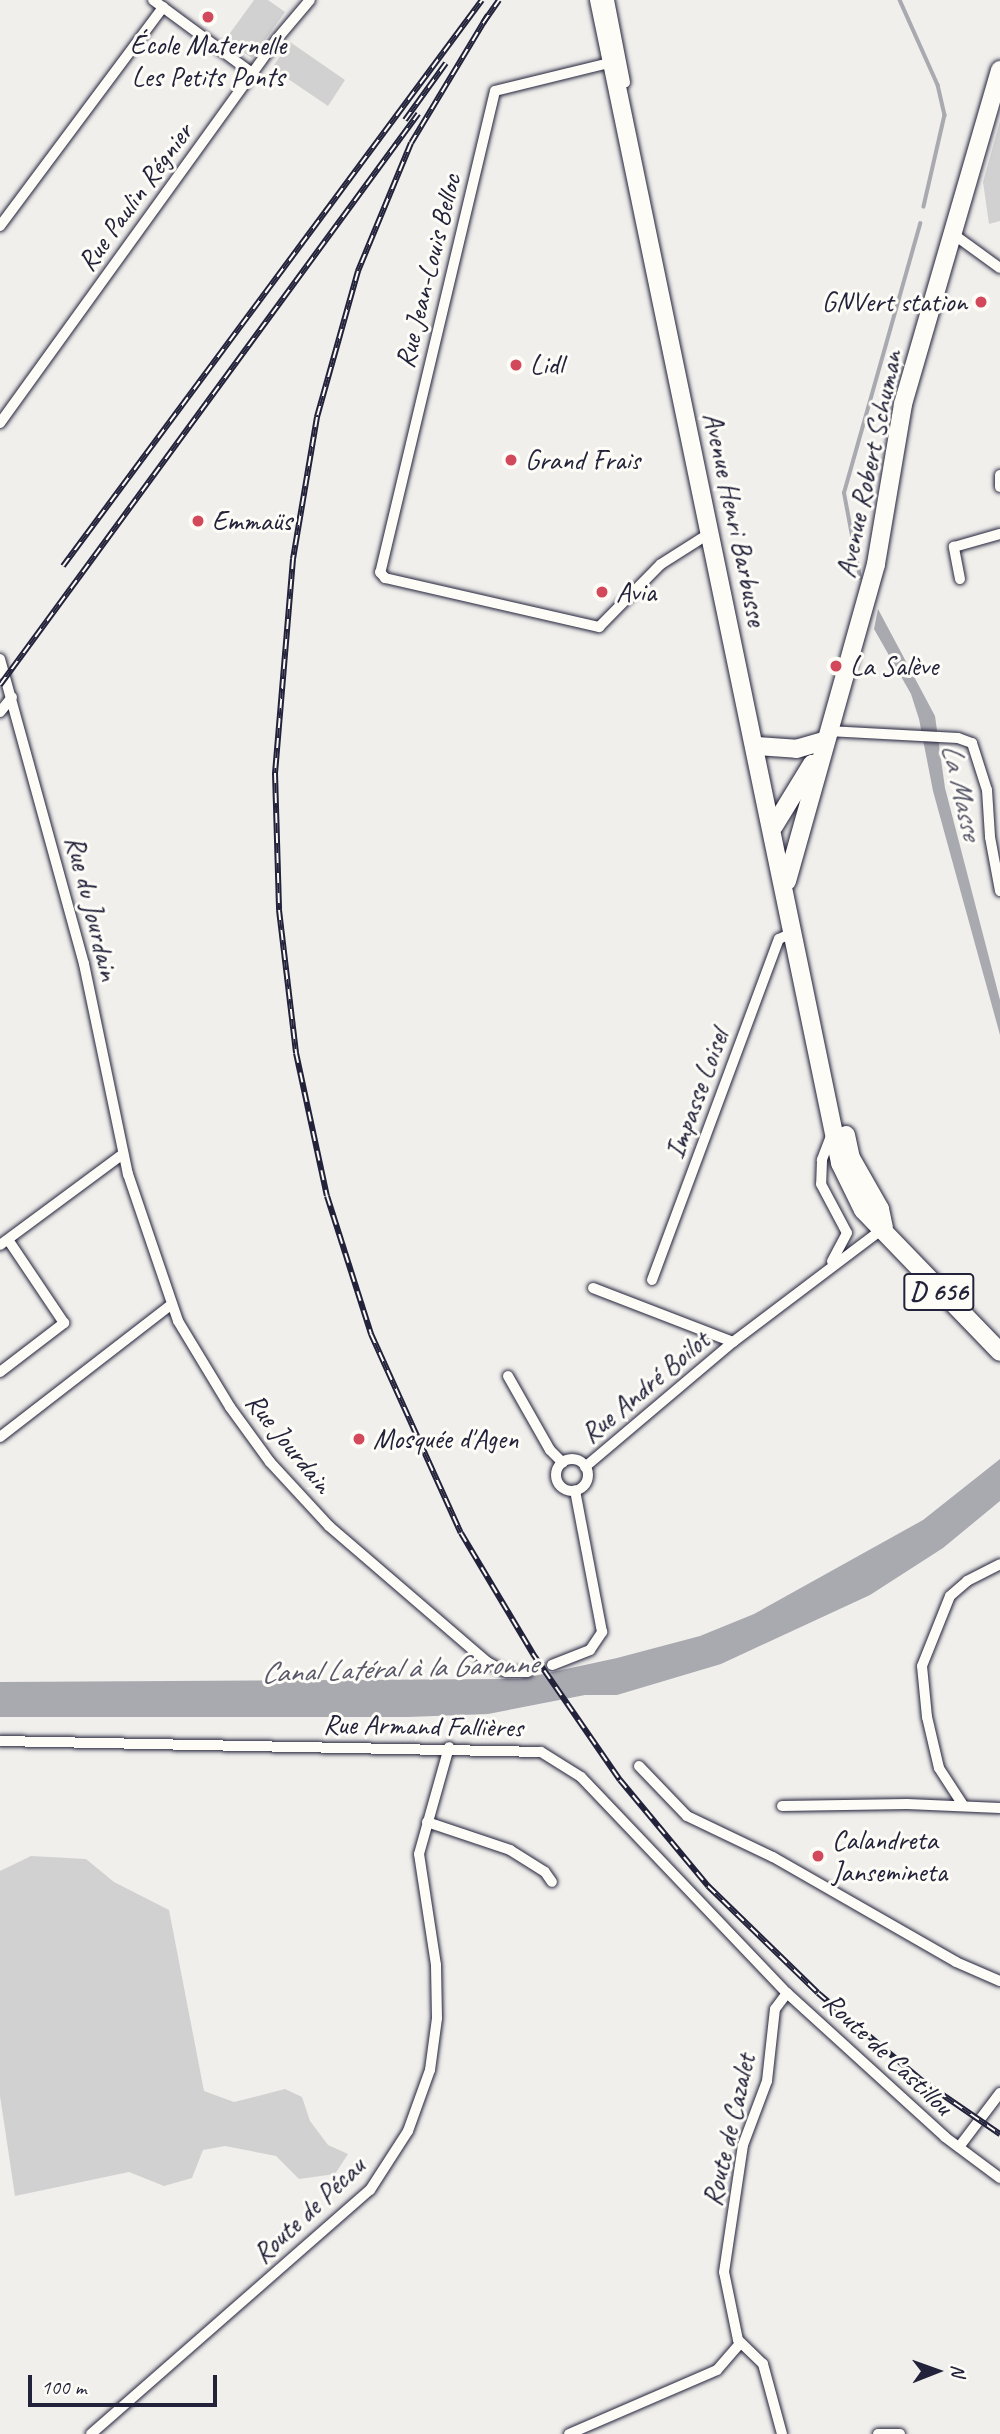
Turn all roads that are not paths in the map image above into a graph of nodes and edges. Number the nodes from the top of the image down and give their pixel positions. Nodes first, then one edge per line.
1 (310, 0) edge
2 (592, 0) edge
3 (599, 0) edge
4 (609, 0) edge
5 (158, 3) edge
6 (605, 64) junction
7 (1000, 70) edge
8 (252, 73) junction
9 (627, 139) junction
10 (0, 226) edge
11 (953, 234) junction
12 (1000, 268) edge
13 (0, 423) edge
14 (1000, 475) edge
15 (1000, 486) edge
16 (710, 533) junction
17 (1000, 534) edge
18 (960, 579) dead end
19 (0, 659) edge
20 (12, 697) junction
21 (0, 712) edge
22 (825, 740) junction
23 (757, 746) junction
24 (803, 821) junction
25 (775, 832) junction
26 (785, 887) junction
27 (1000, 891) edge
28 (794, 932) junction
29 (818, 1049) junction
30 (830, 1119) junction
31 (835, 1139) junction
32 (123, 1154) junction
33 (851, 1158) junction
34 (884, 1228) junction
35 (4, 1243) edge
36 (828, 1268) junction
37 (652, 1280) dead end
38 (593, 1288) dead end
39 (171, 1305) junction
40 (733, 1342) junction
41 (1000, 1352) edge
42 (0, 1372) edge
43 (508, 1376) dead end
44 (0, 1437) edge
45 (563, 1463) junction
46 (586, 1467) junction
47 (575, 1491) junction
48 (997, 1566) edge
49 (1000, 1580) edge
50 (552, 1665) tunnel mouth
51 (528, 1672) tunnel mouth
52 (0, 1741) edge
53 (450, 1747) junction
54 (639, 1766) dead end
55 (963, 1805) junction
56 (782, 1806) dead end
57 (1000, 1808) edge
58 (427, 1822) junction
59 (552, 1882) dead end
60 (1000, 1981) edge
61 (788, 1993) junction
62 (1000, 2093) edge
63 (960, 2147) junction
64 (1000, 2178) edge
65 (740, 2344) junction
66 (91, 2434) edge
67 (569, 2434) edge
68 (782, 2434) edge
69 (878, 2434) edge
70 (900, 2434) edge

1 - 8 street, Rue Paulin Régnier
2 - 6 street
3 - 9 main road, Avenue Henri Barbusse
4 - 9 street
5 - 8 street
5 - 10 street
6 - 9 street
6 - 16 street, Rue Jean-Louis Belloc
7 - 11 main road, Avenue Robert Schuman / D 656
8 - 13 street, Rue Paulin Régnier
9 - 16 main road, Avenue Henri Barbusse
11 - 12 street
11 - 22 main road, Avenue Robert Schuman / D 656
14 - 15 street
16 - 23 main road, Avenue Henri Barbusse
17 - 18 street
19 - 20 street, Rue du Jourdain
20 - 21 street
20 - 32 street, Rue du Jourdain
22 - 23 main road
22 - 24 main road, Avenue Robert Schuman / D 656
22 - 25 main road, Avenue Robert Schuman / D 656
22 - 27 street
23 - 25 main road, Avenue Henri Barbusse / D 656
24 - 25 main road
24 - 26 main road, Avenue Robert Schuman / D 656
25 - 26 main road, Avenue Henri Barbusse / D 656
26 - 28 main road, Avenue Henri Barbusse / D 656
28 - 29 main road, Avenue Henri Barbusse / D 656
28 - 37 street, Impasse Loisel
29 - 30 main road, Avenue Henri Barbusse / D 656
29 - 33 main road, Avenue Henri Barbusse / D 656
30 - 31 main road, Avenue Henri Barbusse / D 656
30 - 36 street
31 - 33 main road
31 - 34 main road, Avenue Henri Barbusse / D 656
32 - 35 street
32 - 39 street, Rue Jourdain
33 - 34 main road, Avenue Henri Barbusse / D 656
34 - 36 street, Rue André Boilot
34 - 41 main road, Avenue Henri Barbusse / D 656
35 - 42 street
36 - 40 street, Rue André Boilot
38 - 40 street, Rue André Boilot
39 - 44 street
39 - 51 street, Rue Jourdain
40 - 46 street, Rue André Boilot
43 - 45 street
45 - 46 street
45 - 47 street
46 - 47 street
47 - 50 street
48 - 49 street
48 - 55 street
52 - 53 street, Rue Armand Fallières
53 - 58 street, Route de Pécau
53 - 61 street, Rue Armand Fallières
54 - 60 street
55 - 56 street
55 - 57 street
58 - 59 street
58 - 66 street, Route de Pécau
61 - 63 street, Route de Castillou
61 - 65 street, Route de Cazalet
62 - 63 street
63 - 64 street, Route de Castillou
65 - 67 street
65 - 68 street, Route de Cazalet
69 - 70 street

